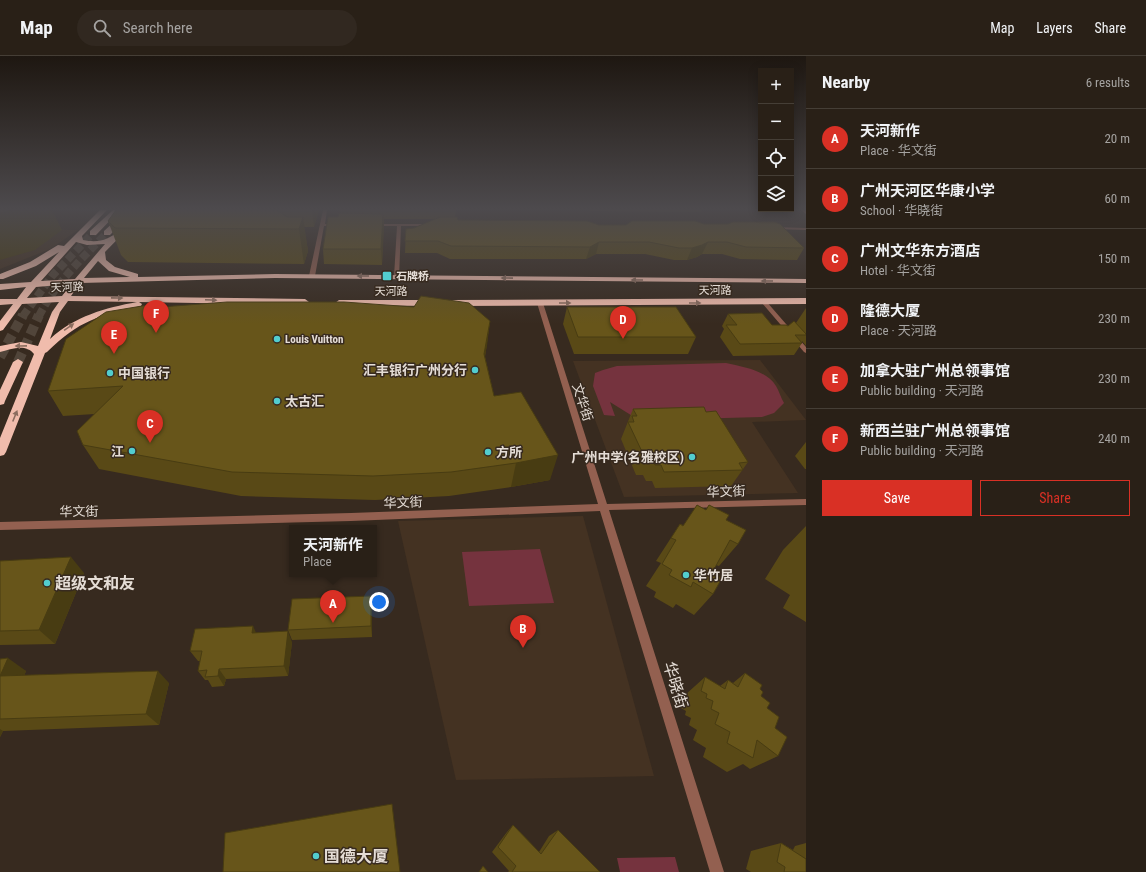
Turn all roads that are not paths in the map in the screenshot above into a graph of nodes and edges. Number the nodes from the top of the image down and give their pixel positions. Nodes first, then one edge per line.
1 (58, 248) edge
2 (66, 248) edge
3 (105, 248) edge
4 (317, 248) edge
5 (398, 248) edge
6 (101, 252) junction
7 (0, 276) edge
8 (312, 276) junction
9 (397, 277) junction
10 (164, 279) junction
11 (806, 281) edge
12 (77, 282) junction
13 (33, 284) junction
14 (0, 287) edge
15 (64, 298) junction
16 (172, 299) junction
17 (19, 301) junction
18 (806, 301) edge
19 (0, 302) edge
20 (313, 302) edge
21 (329, 302) edge
22 (764, 302) junction
23 (540, 303) junction
24 (0, 328) edge
25 (0, 349) edge
26 (806, 351) edge
27 (40, 354) junction
28 (18, 362) tunnel mouth
29 (0, 402) edge
30 (0, 452) edge
31 (806, 502) edge
32 (604, 507) junction
33 (0, 526) edge
34 (717, 872) edge

1 - 7 highway
2 - 13 highway
3 - 6 highway
4 - 8 street
5 - 9 street
6 - 10 highway
6 - 12 highway
9 -> 8 highway, 天河路
8 - 10 highway, 天河路
11 -> 9 highway, 天河路
10 - 12 highway, 天河路
12 - 13 highway, 天河路
12 - 15 highway
13 - 14 highway, 天河路
13 - 17 highway
15 -> 16 highway, 天河路
15 - 17 highway, 天河路
15 - 27 highway
16 -> 20 highway, 天河路
27 -> 16 highway
17 - 19 highway, 天河路
17 - 24 highway
18 - 22 highway, 天河路
21 - 23 highway, 天河路
23 -> 22 highway, 天河路
22 - 26 street
23 - 32 street, 文华街
27 -> 25 highway
30 -> 27 highway
28 - 29 highway
31 - 32 street, 华文街
32 - 33 street, 华文街
32 - 34 street, 华晓街

